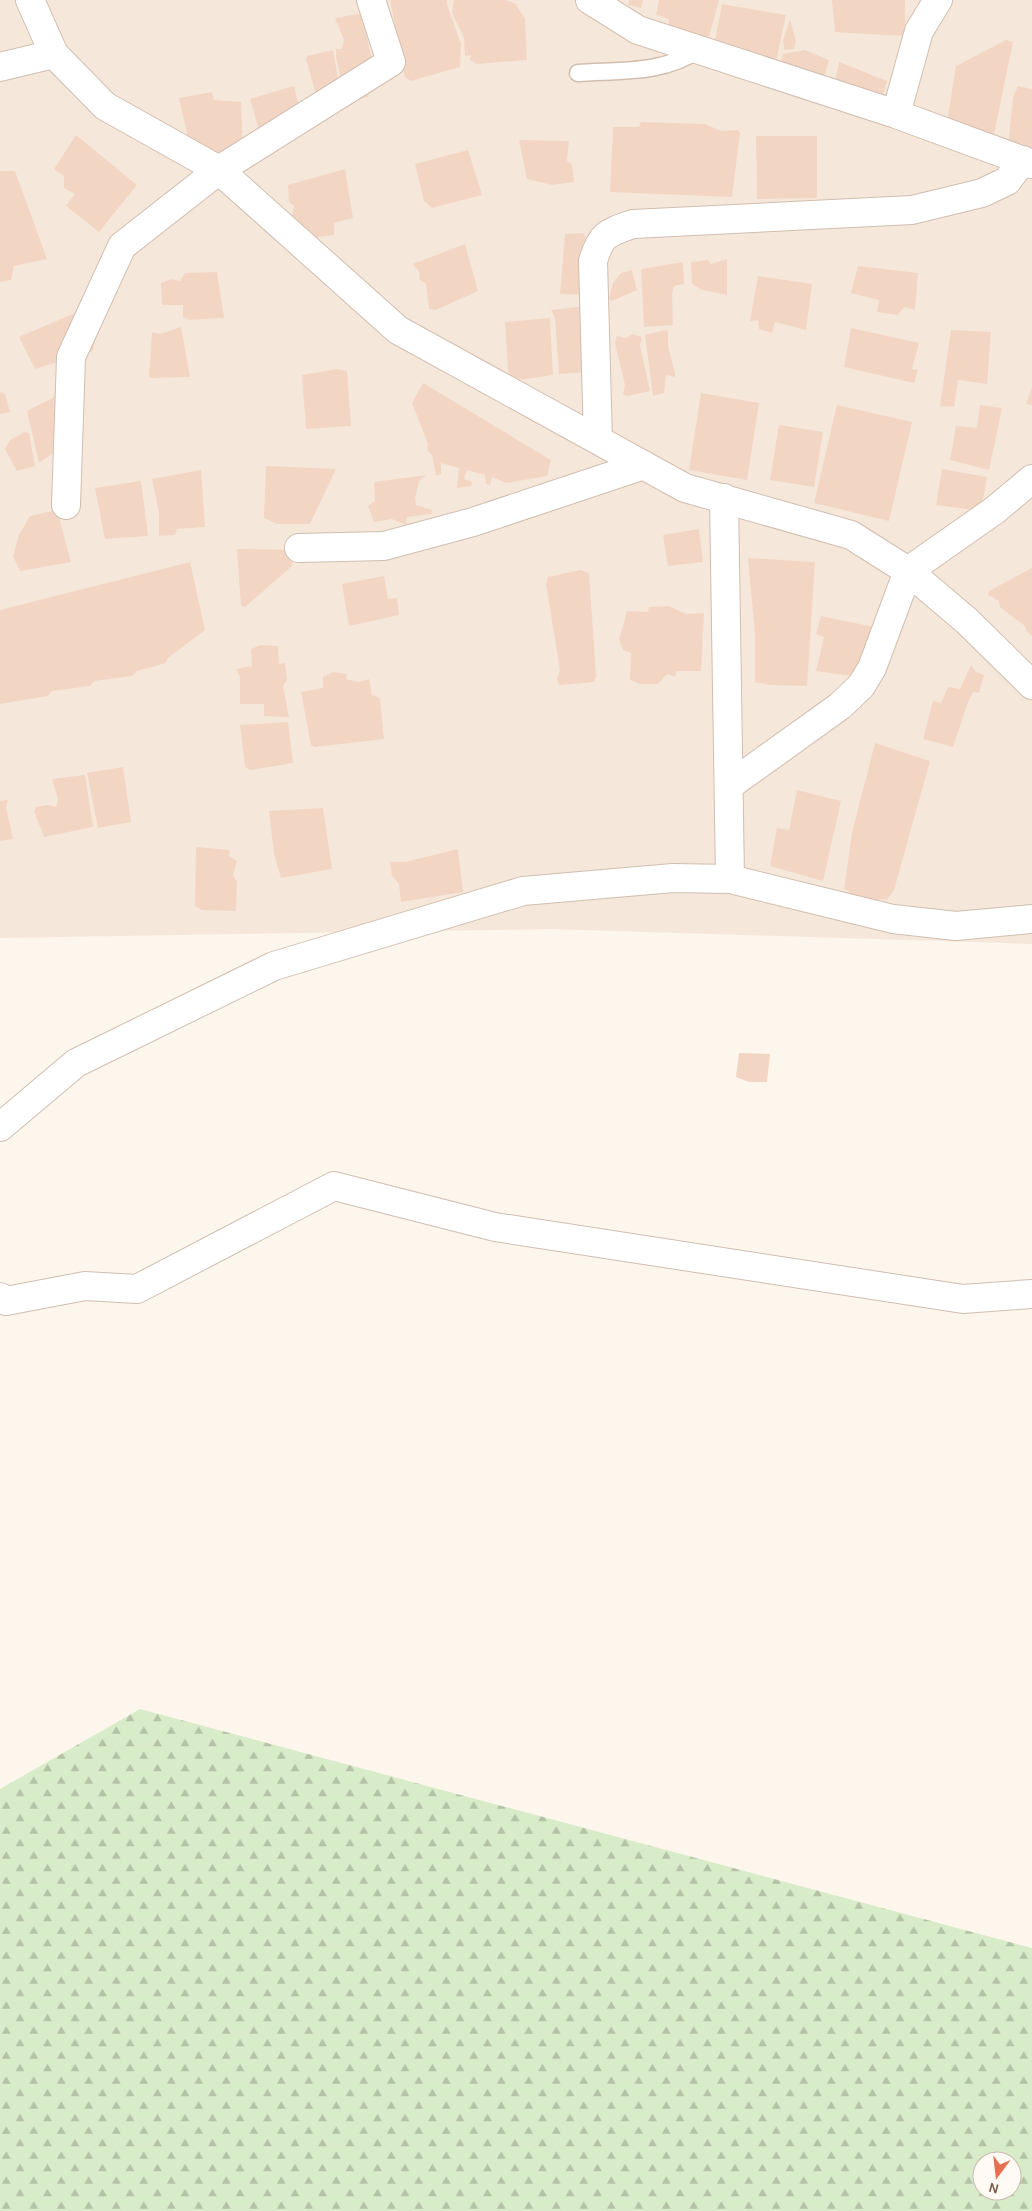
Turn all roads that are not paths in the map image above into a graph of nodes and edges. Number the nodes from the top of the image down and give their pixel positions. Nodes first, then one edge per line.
1 (30, 0) edge
2 (372, 0) edge
3 (590, 0) edge
4 (938, 0) edge
5 (697, 50) junction
6 (54, 54) junction
7 (0, 67) edge
8 (578, 73) dead end
9 (896, 114) junction
10 (1027, 162) edge
11 (219, 170) junction
12 (598, 440) junction
13 (644, 465) junction
14 (1032, 479) edge
15 (724, 498) junction
16 (66, 505) dead end
17 (300, 548) dead end
18 (908, 571) junction
19 (1032, 685) edge
20 (730, 785) junction
21 (730, 879) junction
22 (1032, 919) edge
23 (0, 1127) edge
24 (1032, 1294) edge
25 (0, 1297) edge

1 - 6 street
2 - 11 street
3 - 5 street
4 - 9 street
5 - 8 lane
5 - 9 street
6 - 7 street
6 - 11 street
9 - 10 street
10 - 12 street
11 - 12 street
11 - 16 street
12 - 13 street
13 - 15 street
13 - 17 street
14 - 18 street
15 - 18 street
15 - 20 street
18 - 19 street
18 - 20 street
20 - 21 street
21 - 22 street
21 - 23 street
24 - 25 street

